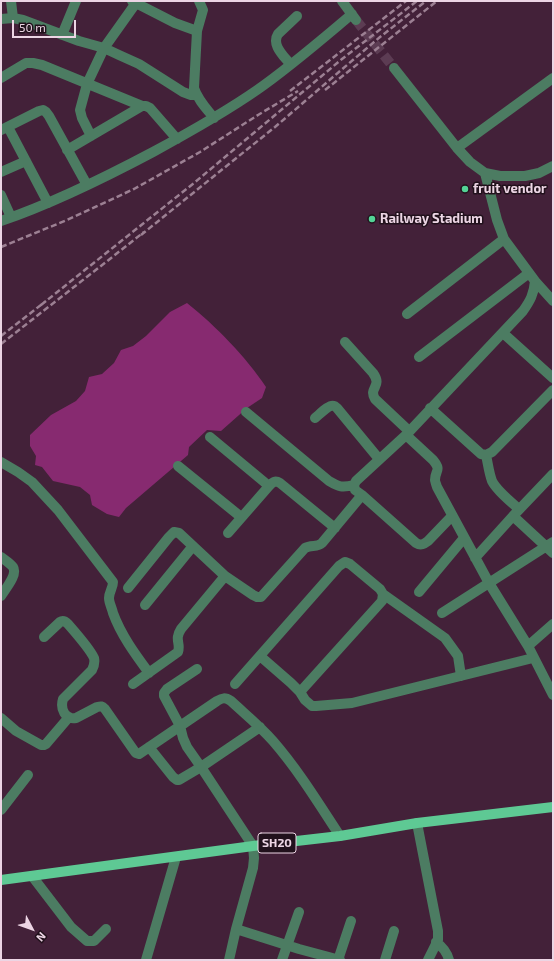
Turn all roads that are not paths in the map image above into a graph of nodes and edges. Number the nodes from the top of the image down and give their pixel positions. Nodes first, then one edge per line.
1 (11, 1) edge
2 (76, 1) edge
3 (199, 1) edge
4 (342, 1) edge
5 (134, 2) edge
6 (298, 16) dead end
7 (14, 18) junction
8 (1, 19) edge
9 (198, 31) junction
10 (62, 35) junction
11 (104, 48) junction
12 (290, 64) junction
13 (394, 68) tunnel mouth
14 (1, 78) edge
15 (553, 78) edge
16 (87, 84) junction
17 (196, 95) junction
18 (142, 106) junction
19 (214, 118) junction
20 (4, 129) edge
21 (91, 136) junction
22 (177, 139) junction
23 (457, 148) junction
24 (67, 150) junction
25 (26, 161) junction
26 (553, 166) edge
27 (1, 172) edge
28 (485, 173) junction
29 (87, 185) junction
30 (1, 195) edge
31 (48, 203) junction
32 (11, 217) junction
33 (1, 221) edge
34 (504, 239) junction
35 (529, 272) junction
36 (535, 281) junction
37 (553, 302) edge
38 (407, 314) dead end
39 (503, 333) junction
40 (345, 342) dead end
41 (419, 357) dead end
42 (553, 378) edge
43 (553, 390) edge
44 (430, 408) junction
45 (246, 412) dead end
46 (315, 418) dead end
47 (407, 433) junction
48 (210, 437) dead end
49 (486, 455) junction
50 (379, 459) junction
51 (1, 462) edge
52 (178, 466) dead end
53 (553, 474) edge
54 (354, 485) junction
55 (269, 486) junction
56 (362, 495) junction
57 (516, 513) junction
58 (452, 516) junction
59 (241, 518) junction
60 (335, 528) junction
61 (228, 533) dead end
62 (464, 538) junction
63 (194, 546) junction
64 (551, 547) edge
65 (1, 557) edge
66 (475, 558) junction
67 (225, 576) junction
68 (489, 583) junction
69 (128, 588) dead end
70 (419, 592) dead end
71 (383, 594) junction
72 (1, 596) edge
73 (145, 605) dead end
74 (442, 613) dead end
75 (552, 629) edge
76 (44, 637) dead end
77 (528, 646) junction
78 (260, 656) junction
79 (533, 658) junction
80 (197, 669) dead end
81 (149, 673) junction
82 (461, 676) junction
83 (133, 684) dead end
84 (236, 684) dead end
85 (300, 692) junction
86 (553, 695) edge
87 (69, 717) junction
88 (1, 718) edge
89 (180, 726) junction
90 (260, 727) junction
91 (149, 747) junction
92 (201, 767) junction
93 (28, 775) dead end
94 (553, 807) edge
95 (1, 810) edge
96 (417, 823) junction
97 (340, 836) junction
98 (253, 846) junction
99 (176, 857) junction
100 (32, 876) junction
101 (1, 880) edge
102 (299, 912) dead end
103 (351, 921) dead end
104 (106, 929) dead end
105 (236, 929) junction
106 (394, 931) dead end
107 (436, 942) junction
108 (288, 945) junction
109 (146, 960) edge
110 (229, 960) edge
111 (282, 960) edge
112 (339, 960) edge
113 (385, 960) edge
114 (428, 960) edge
115 (449, 960) edge

1 - 7 street
2 - 10 street
3 - 9 street
4 - 12 street
5 - 9 street
5 - 11 street
6 - 12 street
7 - 8 street
7 - 10 street
9 - 17 street
10 - 11 street
11 - 16 street
11 - 17 street
12 - 19 street
13 - 23 street
14 - 16 street
15 - 23 street
16 - 18 street
16 - 21 street
17 - 19 street
18 - 21 street
18 - 22 street
19 - 22 street
20 - 24 street
20 - 25 street
21 - 24 street
22 - 29 street
23 - 28 street
24 - 29 street
25 - 27 street
25 - 31 street
26 - 28 street
28 - 34 street
29 - 31 street
30 - 32 street
31 - 32 street
32 - 33 street
34 - 35 street
34 - 38 street
35 - 36 street
35 - 41 street
36 - 37 street
36 - 39 street
39 - 42 street
39 - 44 street
40 - 47 street
43 - 49 street
44 - 47 street
44 - 49 street
45 - 54 street
46 - 50 street
47 - 50 street
47 - 58 street
48 - 55 street
49 - 57 street
50 - 54 street
51 - 81 street
52 - 59 street
53 - 57 street
54 - 56 street
55 - 59 street
55 - 60 street
56 - 58 street
56 - 60 street
57 - 64 street
57 - 66 street
58 - 62 street
59 - 61 street
60 - 67 street
62 - 66 street
62 - 70 street
63 - 67 street
63 - 69 street
63 - 73 street
64 - 68 street
65 - 72 street
66 - 68 street
67 - 81 street
68 - 74 street
68 - 77 street
71 - 78 street
71 - 82 street
71 - 85 street
75 - 77 street
76 - 87 street
77 - 79 street
78 - 84 street
78 - 85 street
79 - 82 street
79 - 86 street
80 - 89 street
81 - 83 street
82 - 85 street
87 - 88 street
87 - 91 street
89 - 90 street
89 - 91 street
89 - 92 street
90 - 92 street
90 - 97 street
91 - 92 street
92 - 98 street
93 - 95 street
94 - 96 main road, SH20
96 - 97 main road, SH20
96 - 107 street
97 - 98 main road, SH20
98 - 99 main road, SH20
98 - 105 street
99 - 100 main road, SH20
99 - 109 street
100 - 101 main road, SH20
100 - 104 street
102 - 108 street
103 - 112 street
105 - 108 street
105 - 110 street
106 - 113 street
107 - 114 street
107 - 115 street
108 - 111 street
108 - 112 street

